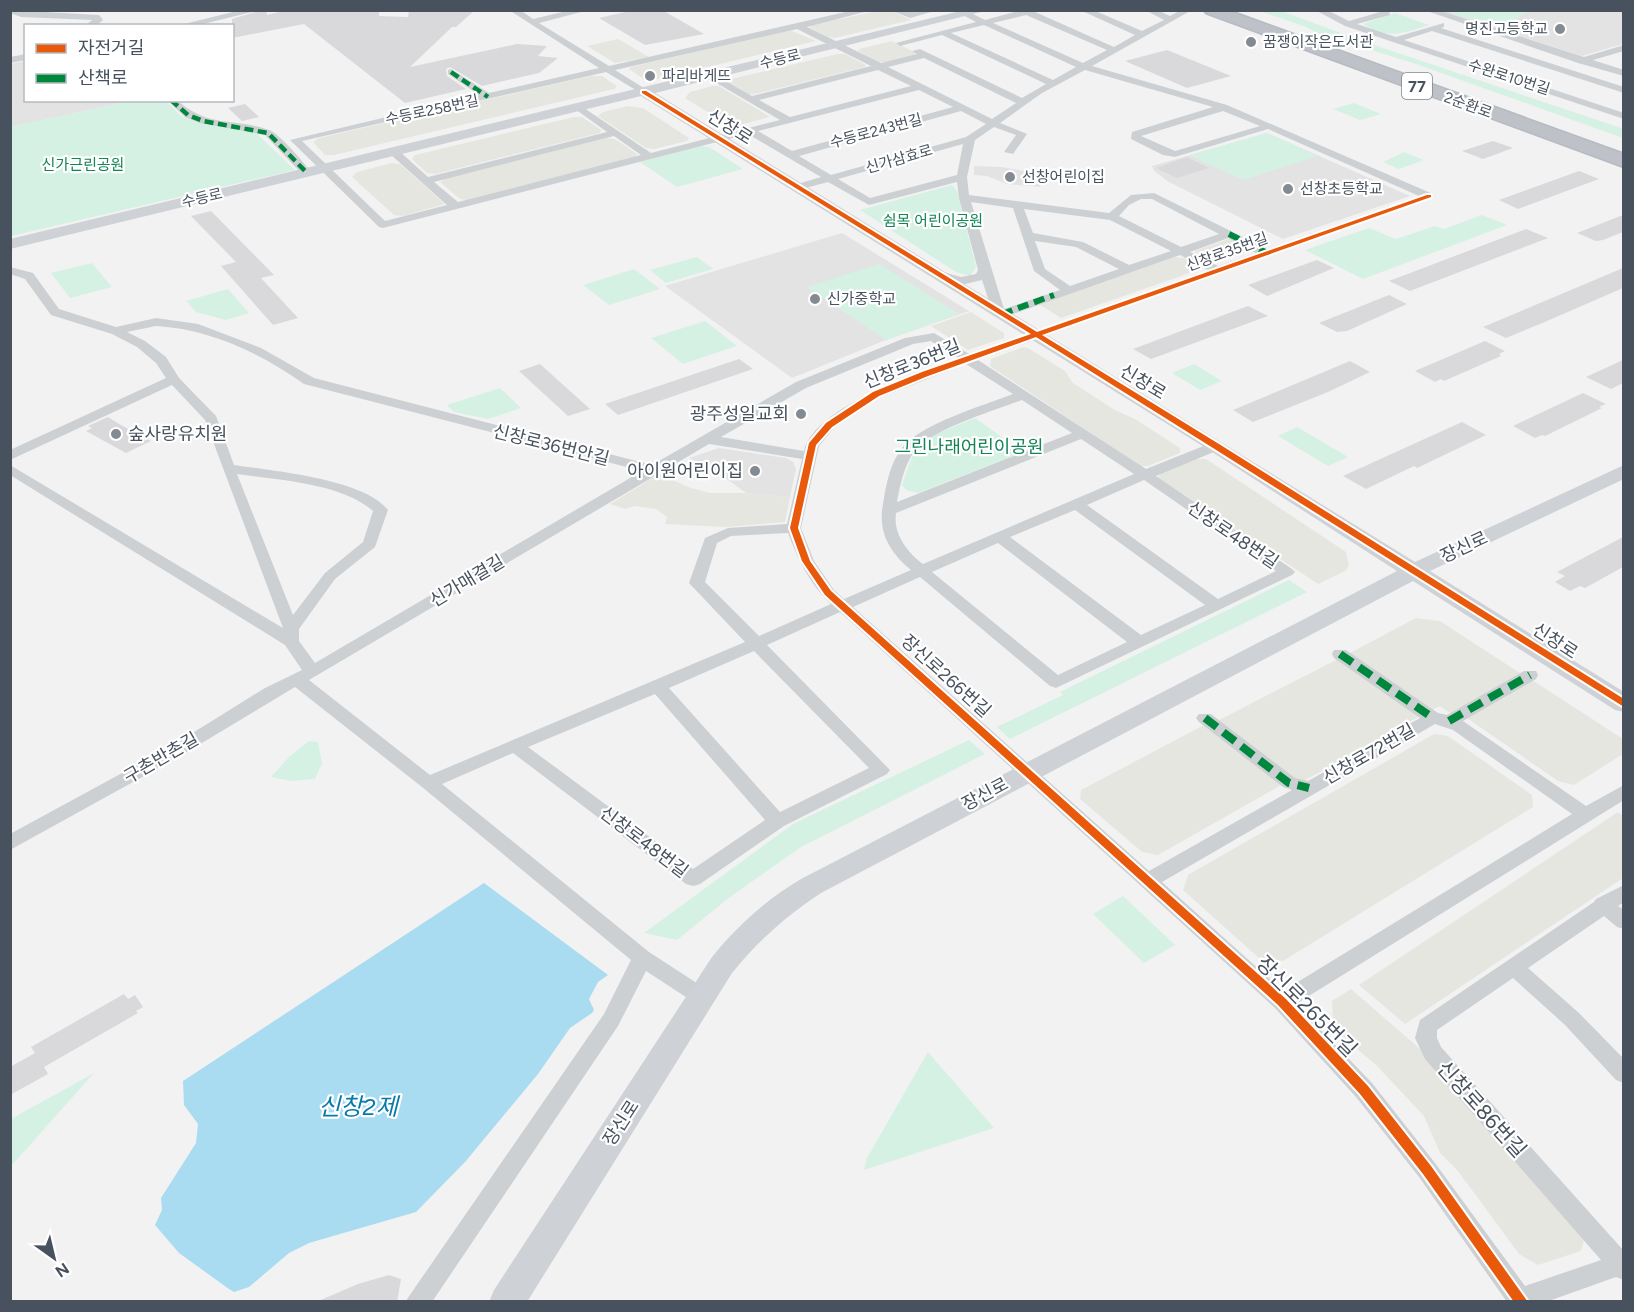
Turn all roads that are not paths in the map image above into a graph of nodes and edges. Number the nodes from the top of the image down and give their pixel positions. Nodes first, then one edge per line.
1 (11, 10) edge
2 (256, 10) edge
3 (513, 10) edge
4 (585, 10) edge
5 (868, 10) edge
6 (894, 10) edge
7 (934, 10) edge
8 (1084, 10) edge
9 (1149, 10) edge
10 (1188, 10) edge
11 (1211, 10) edge
12 (1231, 10) edge
13 (1319, 10) edge
14 (1382, 10) edge
15 (1428, 10) edge
16 (1031, 11) edge
17 (962, 13) edge
18 (984, 17) edge
19 (1170, 19) junction
20 (1456, 20) junction
21 (531, 22) junction
22 (92, 24) edge
23 (190, 24) edge
24 (1348, 24) junction
25 (799, 27) junction
26 (1432, 28) junction
27 (944, 33) junction
28 (1143, 35) junction
29 (1395, 40) junction
30 (838, 46) junction
31 (1623, 48) edge
32 (1114, 50) junction
33 (1326, 53) junction
34 (1607, 53) junction
35 (926, 55) junction
36 (1355, 55) junction
37 (1623, 58) edge
38 (1584, 60) junction
39 (879, 67) junction
40 (1084, 67) junction
41 (1560, 69) junction
42 (609, 70) junction
43 (451, 72) dead end
44 (1623, 73) edge
45 (711, 76) junction
46 (1523, 82) junction
47 (1052, 83) junction
48 (919, 87) junction
49 (1623, 90) edge
50 (644, 92) junction
51 (488, 98) junction
52 (750, 99) junction
53 (173, 102) edge
54 (1022, 102) junction
55 (578, 107) junction
56 (1224, 107) junction
57 (962, 108) junction
58 (1623, 116) edge
59 (787, 120) junction
60 (994, 124) junction
61 (1269, 126) junction
62 (749, 130) junction
63 (614, 133) junction
64 (718, 138) junction
65 (970, 139) junction
66 (1623, 146) edge
67 (1623, 151) edge
68 (394, 152) junction
69 (1009, 152) dead end
70 (790, 154) junction
71 (649, 156) junction
72 (1623, 161) edge
73 (1623, 166) edge
74 (324, 169) junction
75 (307, 173) junction
76 (962, 177) junction
77 (828, 178) junction
78 (428, 180) junction
79 (798, 187) junction
80 (964, 198) junction
81 (1017, 204) junction
82 (455, 206) junction
83 (1112, 217) junction
84 (1229, 234) junction
85 (1027, 236) junction
86 (10, 244) edge
87 (1180, 251) junction
88 (1268, 254) junction
89 (1128, 269) junction
90 (10, 270) edge
91 (984, 270) junction
92 (1218, 271) junction
93 (939, 275) junction
94 (1068, 290) junction
95 (1000, 314) junction
96 (116, 331) junction
97 (1036, 336) junction
98 (968, 358) junction
99 (174, 380) junction
100 (1023, 395) junction
101 (1082, 434) junction
102 (706, 440) junction
103 (1216, 446) junction
104 (10, 456) edge
105 (810, 456) junction
106 (228, 468) junction
107 (10, 469) edge
108 (654, 470) junction
109 (1623, 471) edge
110 (1143, 474) junction
111 (1075, 503) junction
112 (887, 511) junction
113 (794, 528) junction
114 (999, 536) junction
115 (919, 570) junction
116 (1415, 570) junction
117 (1216, 605) junction
118 (842, 606) junction
119 (291, 635) junction
120 (756, 642) junction
121 (1140, 643) junction
122 (1340, 654) dead end
123 (1530, 675) dead end
124 (304, 676) junction
125 (657, 686) junction
126 (1623, 704) edge
127 (1205, 718) dead end
128 (1441, 719) junction
129 (514, 745) junction
130 (1028, 772) junction
131 (428, 783) junction
132 (1309, 788) junction
133 (1623, 791) edge
134 (1586, 815) junction
135 (777, 821) junction
136 (10, 843) edge
137 (1148, 881) junction
138 (1623, 892) edge
139 (1603, 904) junction
140 (1623, 922) edge
141 (642, 958) junction
142 (1515, 967) junction
143 (702, 997) junction
144 (1282, 1002) junction
145 (1623, 1074) edge
146 (1622, 1266) edge
147 (1521, 1300) edge
148 (417, 1302) edge
149 (507, 1302) edge

1 - 22 street
2 - 23 street
3 - 21 street
4 - 21 street
5 - 25 street, 수등로258번길
6 - 7 street
8 - 28 street
9 - 19 street
10 - 19 street, 신가삼효로
11 - 33 highway, 2순환로 / 77
12 - 36 highway, 2순환로 / 77
13 - 24 street, 수완로10번길
14 - 24 street
15 - 20 street
16 - 18 street
16 - 32 street
17 - 18 main road, 수등로
17 - 30 main road, 수등로
18 - 27 street
18 - 40 street
19 - 28 street, 신가삼효로
20 - 26 street
20 - 38 street
21 - 42 street
24 - 29 street, 수완로10번길
25 - 30 street
25 - 42 street, 수등로258번길
26 - 29 street
26 - 41 street, 수완로10번길
27 - 35 street
27 - 47 street
28 - 32 street, 신가삼효로
29 - 46 street, 수완로10번길
30 - 39 street, 수등로243번길
30 - 45 main road, 수등로
31 - 34 street
32 - 40 street, 신가삼효로
33 - 72 highway, 2순환로 / 77
33 - 73 highway
34 - 37 street
34 - 38 street
35 - 39 street
35 - 54 street
36 - 66 highway
36 - 67 highway, 2순환로 / 77
38 - 41 street
38 - 44 street
39 - 48 street, 수등로243번길
39 - 52 street
40 - 47 street, 신가삼효로
40 - 56 street, 신창로35번길
41 - 46 street
41 - 49 street, 수완로10번길
42 - 50 street
42 - 51 street, 수등로258번길
43 - 51 street
45 - 50 main road, 수등로
45 - 52 street
46 - 58 street, 수완로10번길
47 - 54 street, 신가삼효로
48 - 57 street, 수등로243번길
48 - 59 street, 수등로243번길
50 - 55 main road, 수등로
50 - 64 main road, 신창로
51 - 74 street, 수등로258번길
52 - 59 street
53 - 75 street
54 - 60 street, 신가삼효로
55 - 63 street
55 - 68 main road, 수등로
56 - 61 street, 신창로35번길
56 - 61 street
57 - 60 street, 수등로243번길
57 - 70 street, 수등로243번길
59 - 62 street, 수등로243번길
60 - 65 street, 신가삼효로
60 - 69 street, 수등로243번길
61 - 88 street, 신창로35번길
62 - 64 street, 수등로243번길
62 - 70 street
63 - 71 street
63 - 78 street
64 - 71 street, 신창로
64 - 79 main road, 신창로
65 - 76 street
65 - 77 street, 신가삼효로
68 - 74 main road, 수등로
68 - 78 street
70 - 77 street
71 - 82 street, 신창로
74 - 75 main road, 수등로
74 - 82 street, 신창로
75 - 86 main road, 수등로
76 - 77 street, 신가삼효로
76 - 80 street
77 - 79 street, 신가삼효로
78 - 82 street
79 - 93 main road, 신창로
80 - 81 street
80 - 91 street
81 - 83 street
81 - 85 street
83 - 84 street, 신창로35번길
83 - 87 street
84 - 87 street
84 - 88 street, 신창로35번길
85 - 89 street
85 - 94 street
87 - 89 street
87 - 92 street
88 - 92 street, 신창로35번길
89 - 94 street
90 - 96 street
91 - 93 street
91 - 95 street
92 - 97 street, 신창로35번길
93 - 95 main road, 신창로
94 - 95 street
95 - 97 main road, 신창로
96 - 99 street
96 - 108 street, 신창로36번안길
97 - 98 street, 신창로36번길
97 - 103 main road, 신창로
98 - 100 street, 신창로36번길
98 - 102 street
98 - 105 street, 신창로36번길
99 - 104 street
99 - 106 street
100 - 101 street, 신창로36번길
100 - 112 street, 신창로48번길
101 - 110 street, 신창로48번길
101 - 112 street
102 - 105 street
102 - 108 street
103 - 110 street
103 - 116 main road, 신창로
105 - 113 street, 신창로36번길
106 - 119 street
106 - 119 street
107 - 119 street
108 - 124 street, 신가매결길
109 - 116 main road, 장신로
110 - 111 street
110 - 117 street, 신창로48번길
111 - 114 street
111 - 117 street
112 - 115 street, 신창로48번길
113 - 118 street
113 - 120 street, 신창로48번길
114 - 115 street
114 - 121 street
115 - 118 street
115 - 121 street, 신창로48번길
116 - 126 main road, 신창로
116 - 130 main road, 장신로
117 - 121 street, 신창로48번길
118 - 120 street
118 - 130 street, 장신로266번길
119 - 124 street
120 - 125 street
120 - 135 street, 신창로48번길
122 - 128 street
123 - 128 street, 신창로72번길
124 - 131 street
124 - 136 street, 구촌반촌길
125 - 129 street
125 - 135 street
127 - 132 street
128 - 132 street, 신창로72번길
128 - 134 street
129 - 131 street
129 - 135 street, 신창로48번길
130 - 137 street, 장신로265번길
130 - 143 main road, 장신로
131 - 141 street
132 - 137 street, 신창로72번길
133 - 134 street
134 - 144 street
137 - 144 street, 장신로265번길
138 - 139 street, 신창로86번길
139 - 140 street
139 - 142 street, 신창로86번길
141 - 143 street
141 - 148 street
142 - 145 street
142 - 146 street, 신창로86번길
143 - 149 main road, 장신로
144 - 147 street, 장신로265번길
146 - 147 street, 신창로86번길

